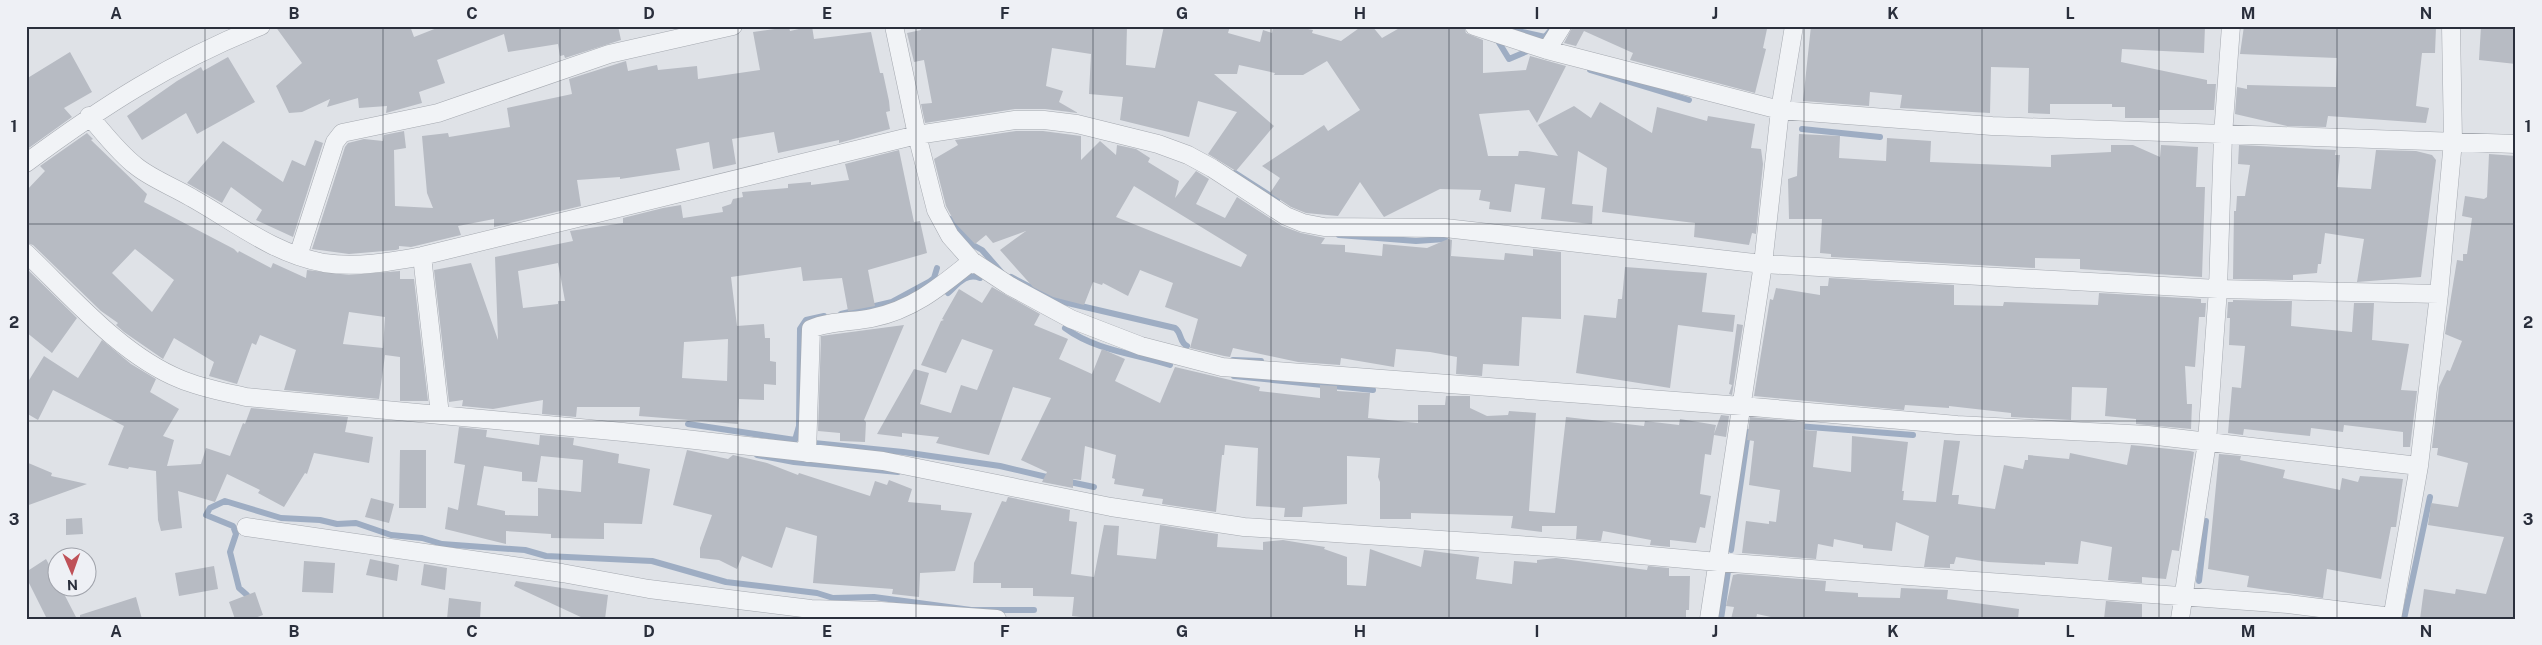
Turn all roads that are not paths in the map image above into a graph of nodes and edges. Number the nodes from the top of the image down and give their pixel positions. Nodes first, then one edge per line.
1 (732, 26) edge
2 (894, 26) edge
3 (1474, 26) edge
4 (1562, 26) edge
5 (1794, 26) edge
6 (2231, 26) edge
7 (2451, 26) edge
8 (252, 28) edge
9 (1547, 50) junction
10 (1780, 110) junction
11 (89, 116) junction
12 (917, 135) junction
13 (2223, 135) junction
14 (2453, 141) junction
15 (2516, 144) edge
16 (26, 163) edge
17 (26, 253) edge
18 (298, 256) junction
19 (422, 256) junction
20 (972, 261) junction
21 (1762, 264) junction
22 (2218, 289) junction
23 (2439, 294) junction
24 (1742, 406) junction
25 (440, 415) junction
26 (2207, 442) junction
27 (807, 453) junction
28 (2419, 466) junction
29 (246, 526) dead end
30 (1718, 562) junction
31 (2183, 596) junction
32 (883, 615) edge
33 (2392, 618) edge
34 (997, 619) edge
35 (1709, 619) edge
36 (2180, 619) edge

1 - 18 street
2 - 12 street
3 - 9 street
4 - 9 street
5 - 10 street
6 - 13 street
7 - 14 street
8 - 11 street
9 - 10 street
10 - 13 street
10 - 21 street
11 - 16 street
11 - 18 street
12 - 19 street
12 - 20 street
12 - 21 street
13 - 14 street
13 - 22 street
14 - 15 street
14 - 23 street
17 - 25 street
18 - 19 street
19 - 25 street
20 - 24 street
20 - 27 street
21 - 22 street
21 - 24 street
22 - 23 street
22 - 26 street
23 - 28 street
24 - 26 street
24 - 30 street
25 - 27 street
26 - 28 street
26 - 31 street
27 - 30 street
28 - 33 street
29 - 32 street
30 - 31 street
30 - 35 street
31 - 33 street
31 - 36 street
32 - 34 street

